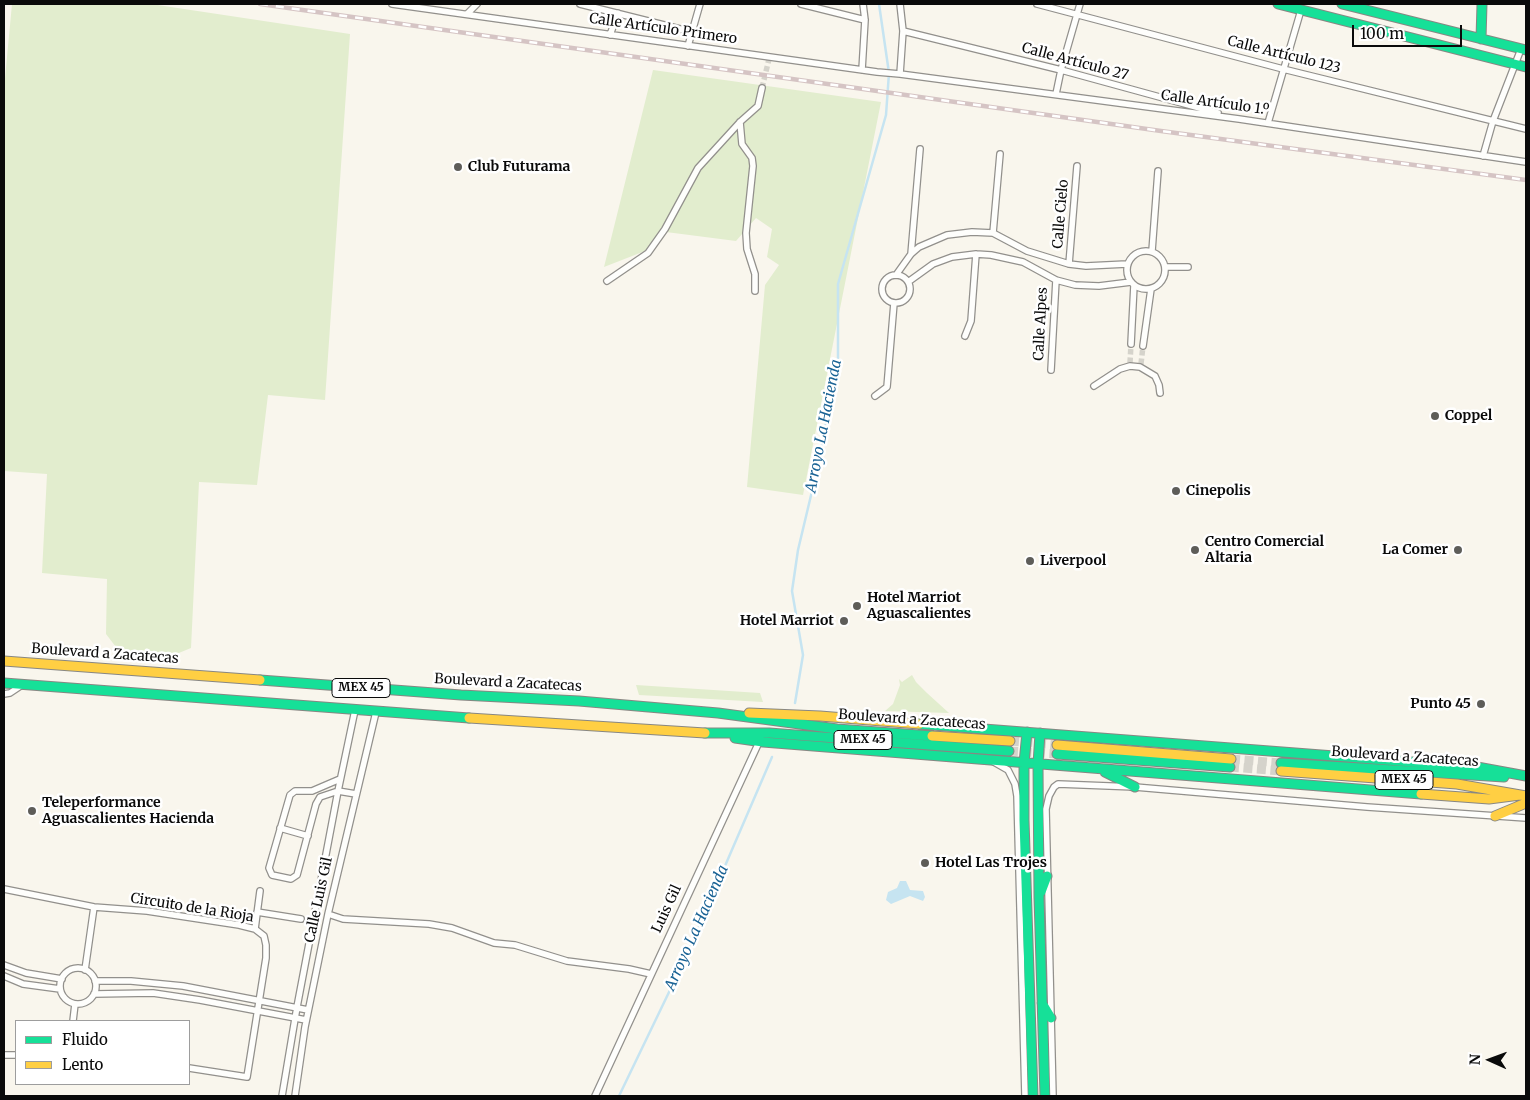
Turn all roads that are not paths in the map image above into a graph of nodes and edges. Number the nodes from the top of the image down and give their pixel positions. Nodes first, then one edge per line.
1 (392, 4) edge
2 (477, 4) edge
3 (580, 4) edge
4 (700, 4) edge
5 (801, 4) edge
6 (863, 4) edge
7 (900, 4) edge
8 (1037, 4) edge
9 (1080, 4) edge
10 (1278, 4) edge
11 (1342, 4) edge
12 (1482, 4) edge
13 (406, 5) edge
14 (1301, 10) junction
15 (618, 13) junction
16 (467, 14) junction
17 (1078, 14) junction
18 (865, 20) junction
19 (903, 31) junction
20 (692, 32) junction
21 (610, 35) junction
22 (1481, 39) junction
23 (688, 46) junction
24 (1524, 49) edge
25 (1514, 64) junction
26 (1526, 67) edge
27 (1283, 69) junction
28 (862, 70) junction
29 (1061, 70) junction
30 (897, 74) junction
31 (762, 88) tunnel mouth
32 (1056, 94) junction
33 (1239, 119) junction
34 (1493, 120) junction
35 (740, 122) junction
36 (1268, 123) junction
37 (1526, 129) edge
38 (920, 149) dead end
39 (1000, 154) dead end
40 (1483, 156) junction
41 (1526, 162) edge
42 (1077, 166) dead end
43 (1158, 171) dead end
44 (992, 233) junction
45 (1028, 251) junction
46 (1152, 251) junction
47 (911, 254) junction
48 (976, 254) junction
49 (1023, 262) junction
50 (1069, 264) junction
51 (1128, 264) junction
52 (1165, 267) junction
53 (1188, 267) dead end
54 (896, 275) junction
55 (1056, 280) junction
56 (607, 281) dead end
57 (908, 282) junction
58 (1133, 284) junction
59 (1151, 289) junction
60 (755, 291) dead end
61 (894, 303) junction
62 (965, 336) dead end
63 (1131, 344) tunnel mouth
64 (1143, 346) tunnel mouth
65 (1051, 370) dead end
66 (1094, 386) dead end
67 (1160, 393) dead end
68 (875, 396) dead end
69 (4, 661) edge
70 (4, 683) edge
71 (23, 684) junction
72 (4, 694) edge
73 (355, 710) junction
74 (376, 712) junction
75 (718, 713) junction
76 (1027, 732) junction
77 (1040, 733) junction
78 (761, 738) junction
79 (1057, 750) tunnel mouth
80 (990, 760) junction
81 (1024, 763) junction
82 (1231, 763) tunnel mouth
83 (1038, 764) junction
84 (1101, 769) junction
85 (1526, 777) edge
86 (340, 779) junction
87 (1135, 788) junction
88 (338, 790) junction
89 (356, 794) junction
90 (1523, 796) edge
91 (1526, 803) edge
92 (1495, 816) junction
93 (1526, 818) edge
94 (1024, 820) junction
95 (280, 828) junction
96 (1018, 833) junction
97 (308, 836) junction
98 (1047, 876) junction
99 (4, 889) edge
100 (260, 891) dead end
101 (1039, 897) junction
102 (94, 907) junction
103 (257, 912) junction
104 (328, 914) junction
105 (301, 919) dead end
106 (1020, 920) junction
107 (255, 929) junction
108 (1028, 929) junction
109 (4, 965) edge
110 (85, 970) junction
111 (651, 974) junction
112 (4, 976) edge
113 (62, 979) junction
114 (95, 981) junction
115 (60, 989) junction
116 (94, 994) junction
117 (260, 1001) junction
118 (1042, 1002) junction
119 (75, 1004) junction
120 (297, 1007) junction
121 (308, 1010) junction
122 (258, 1011) junction
123 (295, 1018) junction
124 (1051, 1018) junction
125 (74, 1020) edge
126 (306, 1020) junction
127 (190, 1068) edge
128 (1044, 1083) junction
129 (282, 1096) edge
130 (294, 1096) edge
131 (595, 1096) edge
132 (1025, 1096) edge
133 (1033, 1096) edge
134 (1040, 1096) edge
135 (1044, 1096) edge
136 (1053, 1096) edge

1 - 13 street, Calle Artículo Primero
2 - 16 street
3 - 15 street
4 - 20 street
5 - 18 street
6 - 18 street
7 - 19 street
8 - 17 street, Calle Artículo 123
9 - 17 street
10 - 14 main road
11 - 22 main road
12 - 22 main road
13 - 16 street, Calle Artículo Primero
14 - 25 main road
14 - 27 street
15 - 20 street
15 - 21 street
16 - 21 street, Calle Artículo Primero
17 - 27 street, Calle Artículo 123
17 - 29 street
18 - 28 street
19 - 29 street, Calle Artículo 27
19 - 30 street
20 - 23 street
21 - 23 street, Calle Artículo Primero
22 - 24 main road
23 - 28 street, Calle Artículo Primero
24 - 25 street
25 - 26 main road
25 - 34 street
27 - 34 street, Calle Artículo 123
27 - 36 street
28 - 30 street, Calle Artículo Primero
29 - 32 street
29 - 33 street, Calle Artículo 27
30 - 32 street, Calle Artículo 1.º
31 - 35 street
32 - 33 street, Calle Artículo 1.º
33 - 36 street, Calle Artículo 1.º
34 - 37 street, Calle Artículo 123
34 - 40 street
35 - 56 street
35 - 60 street
36 - 40 street, Calle Artículo 1.º
38 - 47 street
39 - 44 street
40 - 41 street, Calle Artículo 1.º
42 - 50 street, Calle Cielo
43 - 46 street
44 - 45 street
44 - 47 street
45 - 49 street
45 - 50 street
46 - 51 street
46 - 52 street
47 - 54 street
48 - 49 street
48 - 57 street
48 - 62 street
49 - 55 street
50 - 51 street
51 - 58 street
52 - 53 street
52 - 59 street
54 - 57 street
54 - 61 street
55 - 58 street
55 - 65 street, Calle Alpes
57 - 61 street
58 - 59 street
58 - 63 street
59 - 64 street
61 - 68 street
66 - 67 street
69 - 75 main road, Boulevard a Zacatecas / MEX 45
70 - 71 main road, Boulevard a Zacatecas / MEX 45
71 - 72 street
71 - 73 main road, Boulevard a Zacatecas / MEX 45
73 - 74 main road, Boulevard a Zacatecas / MEX 45
73 - 86 street, Calle Luis Gil
74 - 78 main road, Boulevard a Zacatecas / MEX 45
74 - 89 street, Calle Luis Gil
75 - 76 main road
75 - 78 main road, Boulevard a Zacatecas / MEX 45
76 - 77 main road
76 - 81 main road
77 - 83 main road
77 - 85 main road
78 - 80 main road
78 - 111 street, Luis Gil
79 - 82 main road
80 - 81 main road
80 - 96 street
81 - 83 main road
81 - 94 main road
83 - 84 main road
83 - 101 main road
84 - 87 main road
84 - 90 main road
85 - 90 main road, Boulevard a Zacatecas / MEX 45
86 - 88 street, Calle Luis Gil
86 - 95 street
87 - 92 street
87 - 98 street
88 - 89 street
88 - 97 street
88 - 120 street, Calle Luis Gil
89 - 104 street, Calle Luis Gil
91 - 92 main road
92 - 93 street
94 - 96 main road
94 - 108 main road
95 - 97 street
95 - 97 street
96 - 106 street
98 - 101 main road
98 - 124 street
99 - 102 street, Circuito de la Rioja
100 - 103 street
101 - 118 main road
102 - 107 street, Circuito de la Rioja
102 - 110 street
103 - 105 street
103 - 107 street
104 - 111 street
104 - 121 street, Calle Luis Gil
106 - 108 main road
106 - 132 street
107 - 117 street, Circuito de la Rioja
108 - 133 main road
109 - 113 street
110 - 113 street
110 - 114 street
111 - 131 street, Luis Gil
112 - 115 street
113 - 115 street
114 - 116 street
114 - 117 street
115 - 119 street
116 - 119 street
116 - 122 street
117 - 120 street
117 - 122 street, Circuito de la Rioja
118 - 124 main road
118 - 128 main road
119 - 125 street
120 - 121 street
120 - 123 street, Calle Luis Gil
121 - 126 street, Calle Luis Gil
122 - 123 street
122 - 127 street, Circuito de la Rioja
123 - 126 street
123 - 129 street, Calle Luis Gil
124 - 136 street
126 - 130 street, Calle Luis Gil
128 - 134 main road
128 - 135 main road

